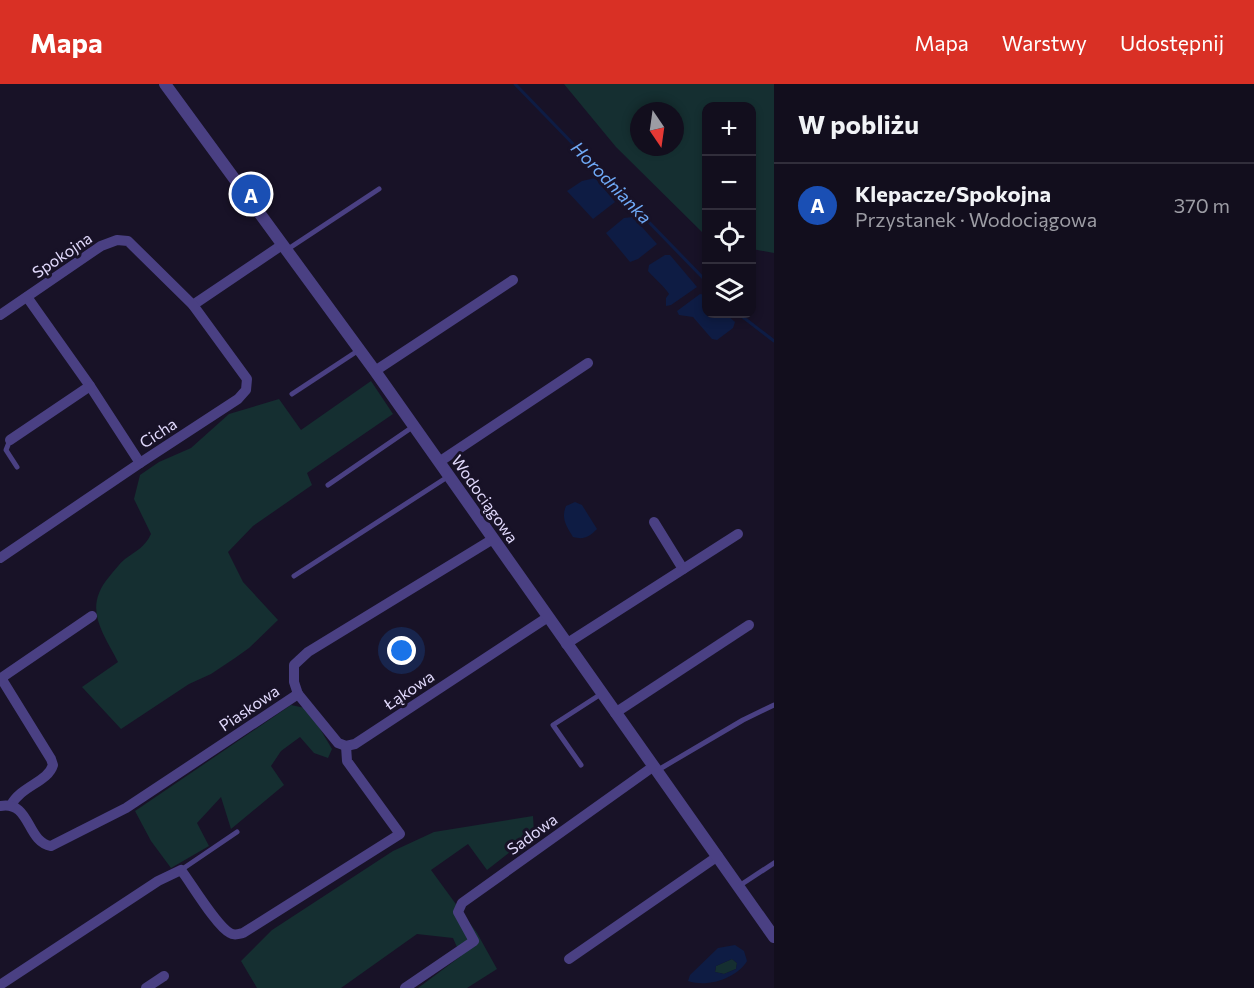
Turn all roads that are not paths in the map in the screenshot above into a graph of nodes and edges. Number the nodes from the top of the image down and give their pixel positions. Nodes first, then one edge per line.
1 (165, 84) edge
2 (379, 189) dead end
3 (284, 248) junction
4 (513, 280) dead end
5 (27, 297) junction
6 (193, 305) junction
7 (0, 315) edge
8 (359, 350) junction
9 (588, 363) dead end
10 (375, 371) junction
11 (90, 386) junction
12 (292, 394) dead end
13 (414, 426) junction
14 (10, 440) joint
15 (439, 462) junction
16 (140, 463) junction
17 (17, 467) dead end
18 (449, 476) junction
19 (328, 485) dead end
20 (654, 522) dead end
21 (738, 534) dead end
22 (493, 539) junction
23 (0, 558) edge
24 (683, 568) junction
25 (294, 576) dead end
26 (92, 616) dead end
27 (548, 617) junction
28 (749, 625) dead end
29 (566, 644) junction
30 (1, 677) edge
31 (298, 694) junction
32 (601, 694) junction
33 (774, 705) edge
34 (615, 713) junction
35 (346, 746) junction
36 (582, 765) dead end
37 (656, 768) junction
38 (6, 806) edge
39 (237, 832) dead end
40 (718, 856) junction
41 (774, 863) edge
42 (181, 870) junction
43 (739, 886) junction
44 (774, 937) edge
45 (569, 959) dead end
46 (164, 976) dead end
47 (0, 985) edge
48 (146, 988) edge
49 (405, 988) edge

1 - 3 street, Wodociągowa
2 - 3 lane
3 - 6 street
3 - 8 street, Wodociągowa
4 - 10 street
5 - 6 street, Spokojna
5 - 7 street, Spokojna
5 - 11 street
6 - 16 street, Cicha
8 - 10 street, Wodociągowa
8 - 12 lane
9 - 15 street
10 - 13 street, Wodociągowa
11 - 14 street
11 - 16 street
13 - 15 street, Wodociągowa
13 - 19 lane
14 - 17 lane
15 - 18 street, Wodociągowa
16 - 23 street, Cicha
18 - 22 street, Wodociągowa
18 - 25 lane
20 - 24 street
21 - 24 street
22 - 27 street, Wodociągowa
22 - 31 street, Piaskowa
24 - 29 street
26 - 30 street
27 - 29 street, Wodociągowa
27 - 35 street, Łąkowa
28 - 34 street
29 - 32 street, Wodociągowa
30 - 38 street
31 - 35 street
31 - 38 street, Piaskowa
32 - 34 street, Wodociągowa
32 - 36 lane
33 - 37 lane
34 - 37 street, Wodociągowa
35 - 42 street
37 - 40 street, Wodociągowa
37 - 49 street, Sadowa
39 - 42 lane
40 - 43 street, Wodociągowa
40 - 45 street
41 - 43 lane
42 - 47 street
43 - 44 street, Wodociągowa
46 - 48 street

